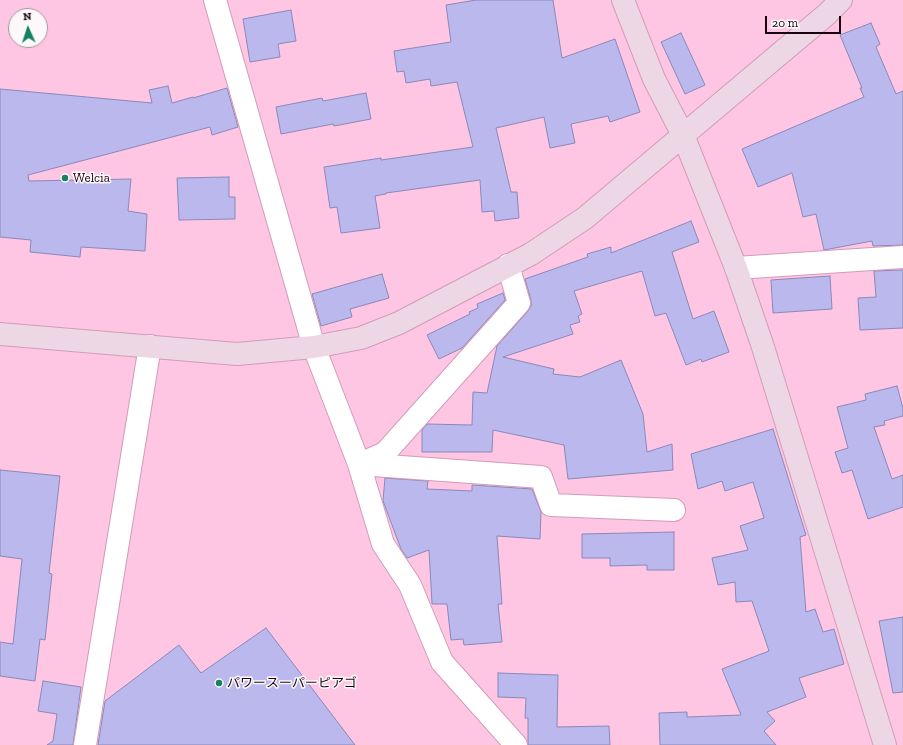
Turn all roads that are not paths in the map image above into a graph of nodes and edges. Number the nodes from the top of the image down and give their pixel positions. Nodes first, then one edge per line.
1 (215, 0) edge
2 (623, 0) edge
3 (841, 0) edge
4 (683, 135) junction
5 (903, 257) edge
6 (508, 265) junction
7 (736, 268) junction
8 (0, 334) edge
9 (150, 346) junction
10 (314, 347) junction
11 (359, 464) junction
12 (674, 510) dead end
13 (84, 745) edge
14 (516, 745) edge
15 (885, 745) edge

1 - 10 street
2 - 4 street
3 - 4 street
4 - 6 street
4 - 7 street
5 - 7 street
6 - 10 street
6 - 11 street
7 - 15 street
8 - 9 street
9 - 10 street
9 - 13 street
10 - 11 street
11 - 12 street
11 - 14 street

